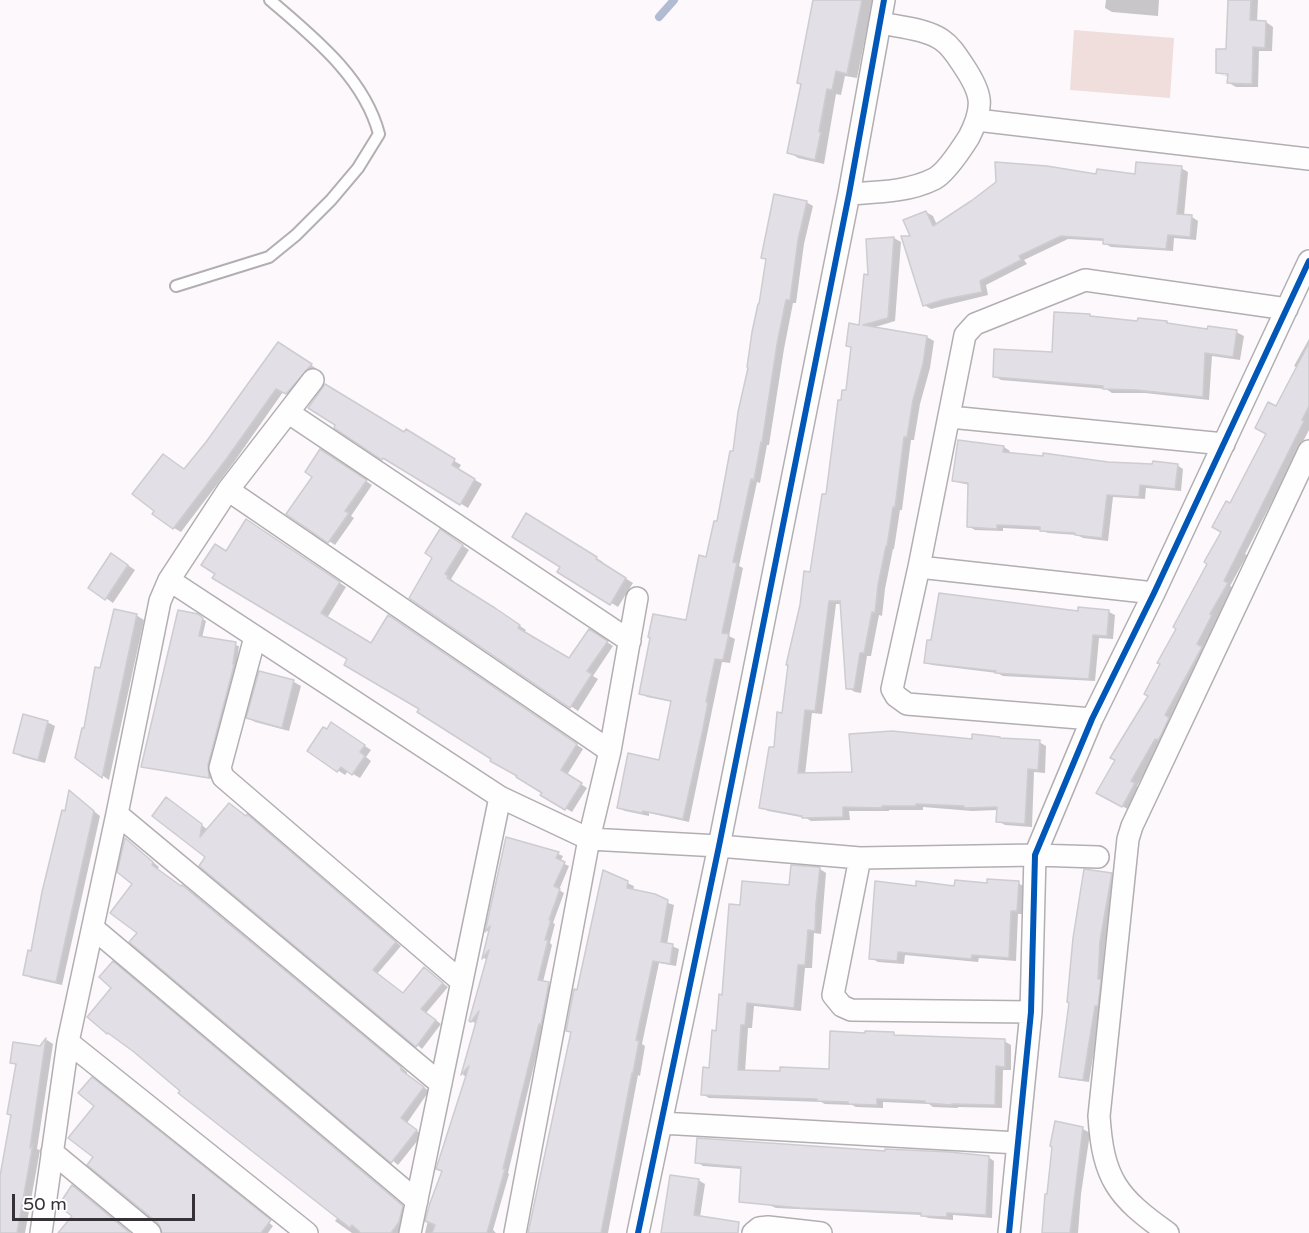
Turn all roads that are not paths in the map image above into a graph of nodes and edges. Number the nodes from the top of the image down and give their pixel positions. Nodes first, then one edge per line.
1 (270, 0) edge
2 (884, 0) edge
3 (881, 23) junction
4 (977, 120) junction
5 (1309, 159) edge
6 (849, 194) junction
7 (1309, 261) edge
8 (176, 286) dead end
9 (1287, 309) junction
10 (313, 380) dead end
11 (289, 412) junction
12 (950, 417) junction
13 (1224, 444) junction
14 (1309, 451) edge
15 (228, 490) junction
16 (920, 567) junction
17 (169, 580) junction
18 (1154, 593) junction
19 (637, 598) dead end
20 (255, 637) junction
21 (630, 641) junction
22 (1092, 719) junction
23 (610, 751) junction
24 (500, 797) junction
25 (117, 814) junction
26 (588, 839) junction
27 (719, 846) junction
28 (1035, 855) junction
29 (1098, 857) dead end
30 (860, 858) junction
31 (93, 928) junction
32 (462, 982) junction
33 (1031, 1012) junction
34 (68, 1042) junction
35 (441, 1084) junction
36 (661, 1123) junction
37 (1018, 1143) junction
38 (52, 1152) junction
39 (417, 1201) junction
40 (41, 1233) edge
41 (150, 1233) edge
42 (307, 1233) edge
43 (411, 1233) edge
44 (515, 1233) edge
45 (638, 1233) edge
46 (753, 1233) edge
47 (821, 1233) edge
48 (1008, 1233) edge
49 (1168, 1233) edge

1 - 8 lane
2 - 3 street
3 - 4 street
3 - 6 street
4 - 5 street
4 - 6 street
6 - 27 street
7 - 9 street
9 - 12 street
9 - 13 street
10 - 11 street
11 - 15 street
11 - 21 street
12 - 13 street
12 - 16 street
13 - 18 street
14 - 49 street
15 - 17 street
15 - 23 street
16 - 18 street
16 - 22 street
17 - 20 street
17 - 25 street
18 - 22 street
19 - 21 street
20 - 24 street
20 - 32 street
21 - 23 street
22 - 28 street
23 - 26 street
24 - 26 street
24 - 32 street
25 - 31 street
25 - 35 street
26 - 27 street
26 - 44 street
27 - 30 street
27 - 36 street
28 - 29 street
28 - 30 street
28 - 33 street
30 - 33 street
31 - 34 street
31 - 39 street
32 - 35 street
33 - 37 street
34 - 38 street
34 - 42 street
35 - 39 street
36 - 37 street
36 - 45 street
37 - 48 street
38 - 40 street
38 - 41 street
39 - 43 street
46 - 47 street

